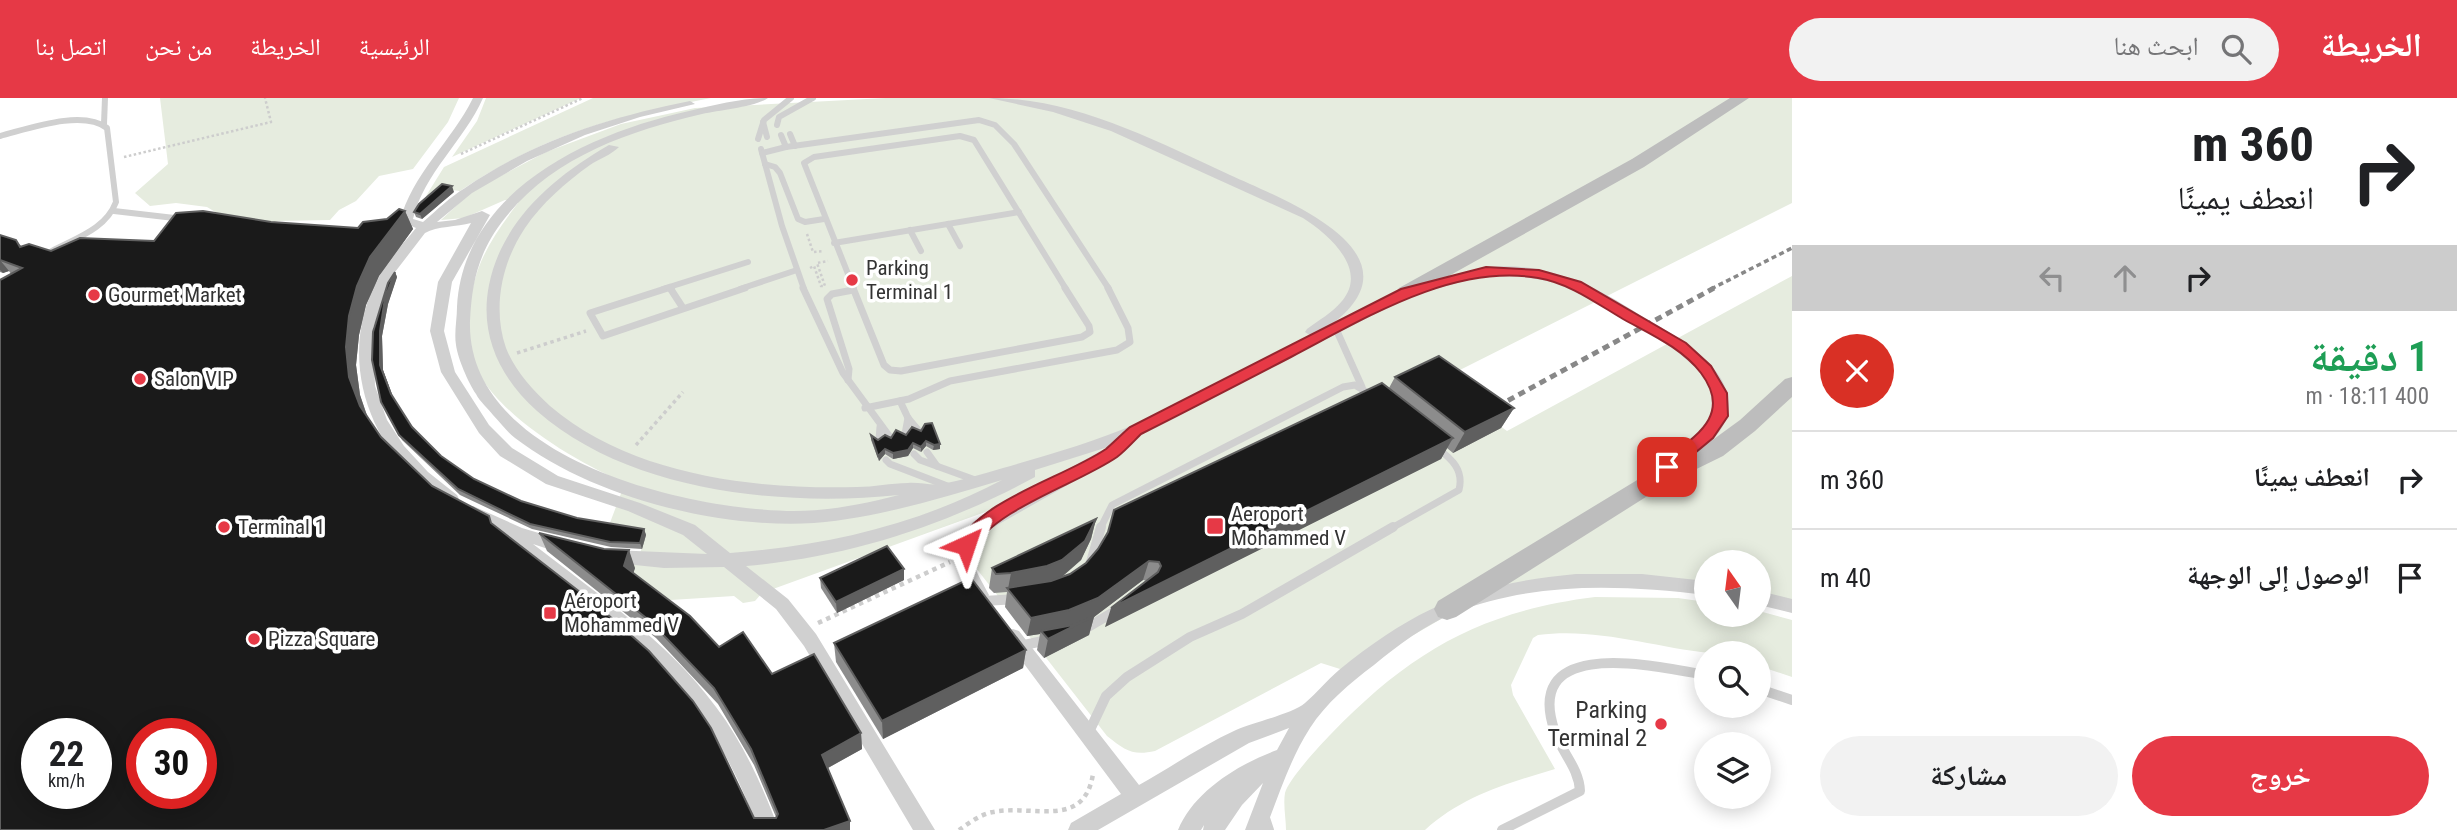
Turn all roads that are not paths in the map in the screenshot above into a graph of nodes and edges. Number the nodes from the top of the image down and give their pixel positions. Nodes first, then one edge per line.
1 (105, 98) edge
2 (478, 98) edge
3 (738, 98) edge
4 (763, 98) edge
5 (791, 98) edge
6 (813, 98) edge
7 (994, 98) edge
8 (1741, 98) edge
9 (785, 113) junction
10 (686, 116) junction
11 (763, 122) junction
12 (104, 124) junction
13 (784, 124) dead end
14 (777, 125) dead end
15 (789, 134) dead end
16 (781, 135) dead end
17 (0, 136) edge
18 (767, 137) dead end
19 (758, 139) dead end
20 (795, 146) junction
21 (786, 147) junction
22 (765, 164) junction
23 (503, 210) junction
24 (114, 211) junction
25 (1019, 212) junction
26 (482, 215) junction
27 (824, 219) junction
28 (195, 220) edge
29 (947, 224) junction
30 (911, 230) junction
31 (834, 243) junction
32 (960, 246) dead end
33 (921, 251) dead end
34 (48, 253) edge
35 (748, 262) dead end
36 (797, 270) junction
37 (670, 287) junction
38 (853, 290) junction
39 (1406, 292) junction
40 (683, 308) junction
41 (1336, 329) junction
42 (1293, 351) junction
43 (848, 380) junction
44 (1792, 384) edge
45 (1362, 387) junction
46 (1377, 400) edge
47 (900, 401) junction
48 (866, 408) junction
49 (908, 418) junction
50 (504, 420) junction
51 (880, 427) junction
52 (484, 429) junction
53 (1135, 430) junction
54 (919, 431) edge
55 (905, 434) edge
56 (890, 437) edge
57 (878, 439) edge
58 (1430, 442) edge
59 (927, 452) dead end
60 (914, 454) dead end
61 (898, 458) edge
62 (886, 460) dead end
63 (1051, 460) junction
64 (937, 466) junction
65 (909, 471) junction
66 (1660, 477) junction
67 (979, 481) junction
68 (946, 489) junction
69 (638, 501) junction
70 (491, 522) junction
71 (574, 550) edge
72 (595, 554) edge
73 (1086, 568) edge
74 (1694, 586) edge
75 (1030, 599) edge
76 (984, 601) junction
77 (1128, 601) edge
78 (1771, 601) edge
79 (1792, 606) edge
80 (1447, 609) junction
81 (1074, 633) edge
82 (1055, 638) edge
83 (1020, 646) junction
84 (1694, 674) edge
85 (1771, 693) edge
86 (1792, 700) edge
87 (1312, 710) junction
88 (1088, 734) junction
89 (1285, 757) junction
90 (1135, 796) junction
91 (1263, 824) edge
92 (769, 830) edge
93 (925, 830) edge
94 (1077, 830) edge
95 (1188, 830) edge
96 (1213, 830) edge
97 (1502, 830) edge

1 - 12 lane
2 - 26 street
3 - 70 street
4 - 10 street
5 - 11 lane
6 - 9 lane
7 - 42 street
8 - 39 main road
9 - 13 lane
9 - 14 lane
10 - 23 street
10 - 68 street
11 - 18 lane
11 - 19 lane
12 - 17 lane
12 - 24 lane
15 - 20 lane
16 - 21 lane
20 - 21 lane
20 - 47 lane
21 - 22 lane
22 - 27 lane
22 - 36 lane
23 - 26 street
23 - 50 street
24 - 28 lane
24 - 34 lane
25 - 27 lane
25 - 29 lane
25 - 38 lane
26 - 52 street
27 - 31 lane
29 - 30 lane
29 - 32 lane
30 - 31 lane
30 - 33 lane
31 - 38 lane
35 - 37 lane
36 - 40 lane
36 - 43 lane
37 - 40 lane
37 - 40 lane
38 - 43 lane
39 - 41 street
39 - 66 street
41 - 42 street
41 - 45 lane
42 - 53 street
43 - 48 lane
44 - 66 main road
45 - 46 lane
45 - 73 lane
47 - 48 lane
47 - 49 lane
48 - 51 lane
49 - 54 lane
49 - 55 lane
50 - 52 street
50 - 69 street
51 - 56 lane
51 - 57 lane
52 - 69 street
53 - 63 street
53 - 76 street
58 - 88 lane
59 - 64 lane
60 - 64 lane
61 - 65 lane
62 - 65 lane
63 - 67 street
63 - 72 street
64 - 67 lane
65 - 68 lane
66 - 80 main road
67 - 68 street
68 - 69 street
69 - 93 street
70 - 71 street
70 - 92 street
74 - 80 street
75 - 76 lane
76 - 83 street
77 - 81 lane
78 - 79 street
80 - 87 street
82 - 83 lane
83 - 88 street
84 - 97 lane
85 - 86 lane
87 - 89 street
87 - 90 street
88 - 90 street
89 - 91 street
89 - 95 street
89 - 96 street
90 - 94 street

